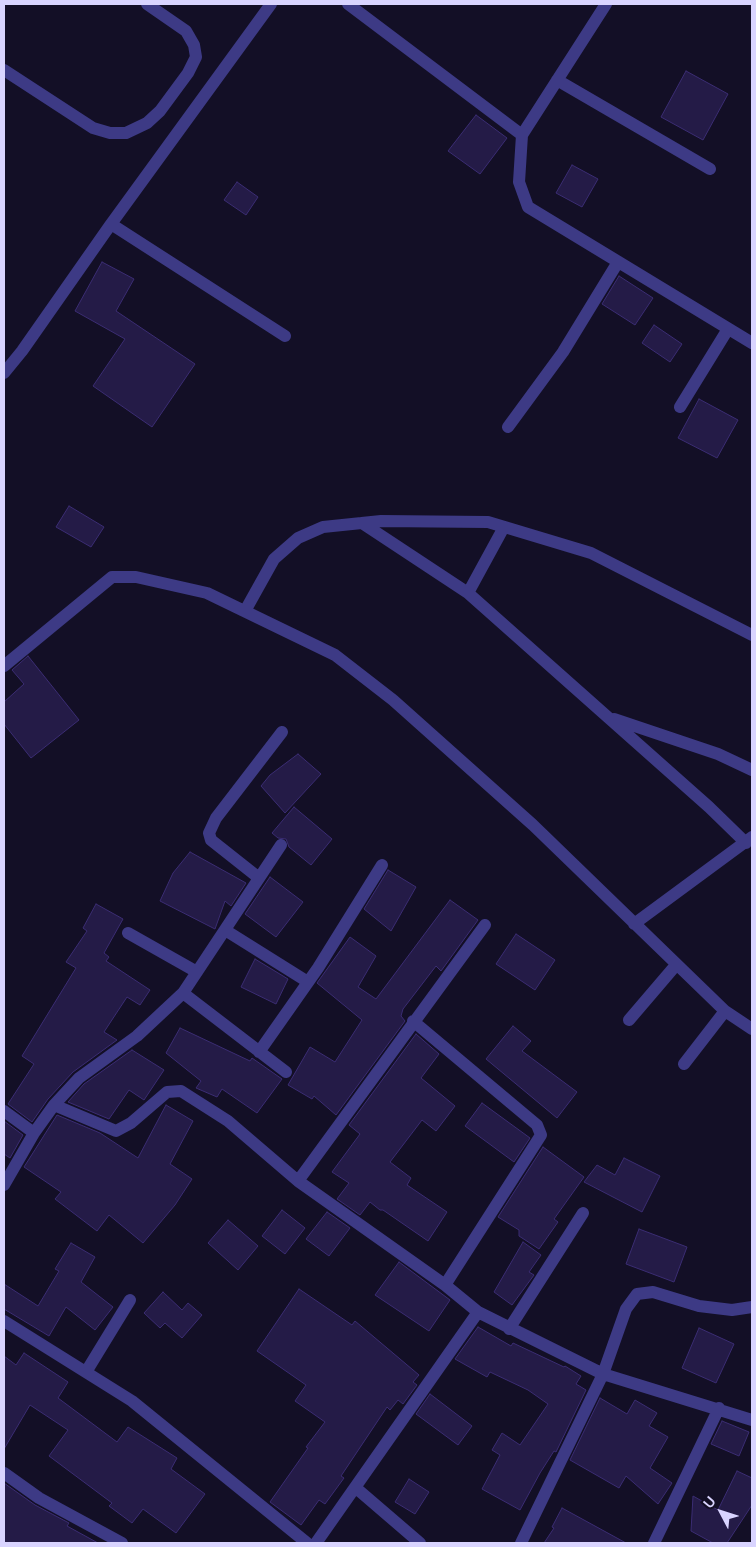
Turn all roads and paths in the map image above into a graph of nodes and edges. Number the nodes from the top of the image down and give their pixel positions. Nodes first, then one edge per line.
1 (146, 4) edge
2 (272, 4) edge
3 (348, 4) edge
4 (606, 4) edge
5 (4, 70) edge
6 (557, 80) junction
7 (522, 135) junction
8 (710, 169) dead end
9 (111, 224) junction
10 (618, 262) junction
11 (728, 329) junction
12 (285, 336) dead end
13 (752, 343) edge
14 (4, 373) edge
15 (680, 407) dead end
16 (508, 426) dead end
17 (362, 523) junction
18 (504, 527) junction
19 (468, 592) junction
20 (245, 611) junction
21 (752, 635) edge
22 (4, 666) edge
23 (609, 718) junction
24 (282, 732) dead end
25 (752, 770) edge
26 (749, 840) edge
27 (281, 845) dead end
28 (382, 865) dead end
29 (259, 878) junction
30 (634, 924) junction
31 (485, 925) dead end
32 (225, 930) junction
33 (128, 933) dead end
34 (676, 965) junction
35 (197, 972) junction
36 (308, 982) junction
37 (183, 993) junction
38 (725, 1011) junction
39 (629, 1020) dead end
40 (413, 1021) junction
41 (752, 1029) edge
42 (259, 1052) junction
43 (684, 1064) dead end
44 (286, 1072) dead end
45 (54, 1105) junction
46 (4, 1111) edge
47 (34, 1133) junction
48 (298, 1181) junction
49 (4, 1185) edge
50 (583, 1213) dead end
51 (445, 1285) junction
52 (130, 1300) dead end
53 (752, 1307) edge
54 (478, 1312) junction
55 (4, 1321) edge
56 (509, 1329) junction
57 (86, 1372) junction
58 (603, 1374) junction
59 (719, 1408) junction
60 (752, 1420) edge
61 (4, 1473) edge
62 (356, 1488) junction
63 (122, 1543) edge
64 (307, 1543) edge
65 (316, 1543) edge
66 (420, 1543) edge
67 (521, 1543) edge
68 (654, 1543) edge

1 - 5 street
2 - 9 street
3 - 7 street
4 - 6 street
6 - 7 street
6 - 8 street
7 - 10 street
9 - 12 street
9 - 14 street
10 - 11 street
10 - 16 street
11 - 13 street
11 - 15 street
17 - 18 street
17 - 19 street
17 - 20 street
18 - 19 street
18 - 21 street
19 - 23 street
20 - 22 street
20 - 30 street
23 - 25 street
23 - 26 street
24 - 29 street
26 - 30 street
27 - 29 street
28 - 36 street
29 - 32 street
30 - 34 street
31 - 40 street
32 - 35 street
32 - 36 street
33 - 35 street
34 - 38 street
34 - 39 street
35 - 37 street
36 - 42 street
37 - 42 street
37 - 45 street
38 - 41 street
38 - 43 street
40 - 48 street
40 - 51 street
42 - 44 street
45 - 47 street
45 - 48 street
46 - 47 street
47 - 49 street
48 - 51 street
50 - 56 street
51 - 54 street
52 - 57 street
53 - 58 street
54 - 56 street
54 - 62 street
55 - 57 street
56 - 58 street
57 - 64 street
58 - 59 street
58 - 67 street
59 - 60 street
59 - 68 street
61 - 63 street
62 - 65 street
62 - 66 street

